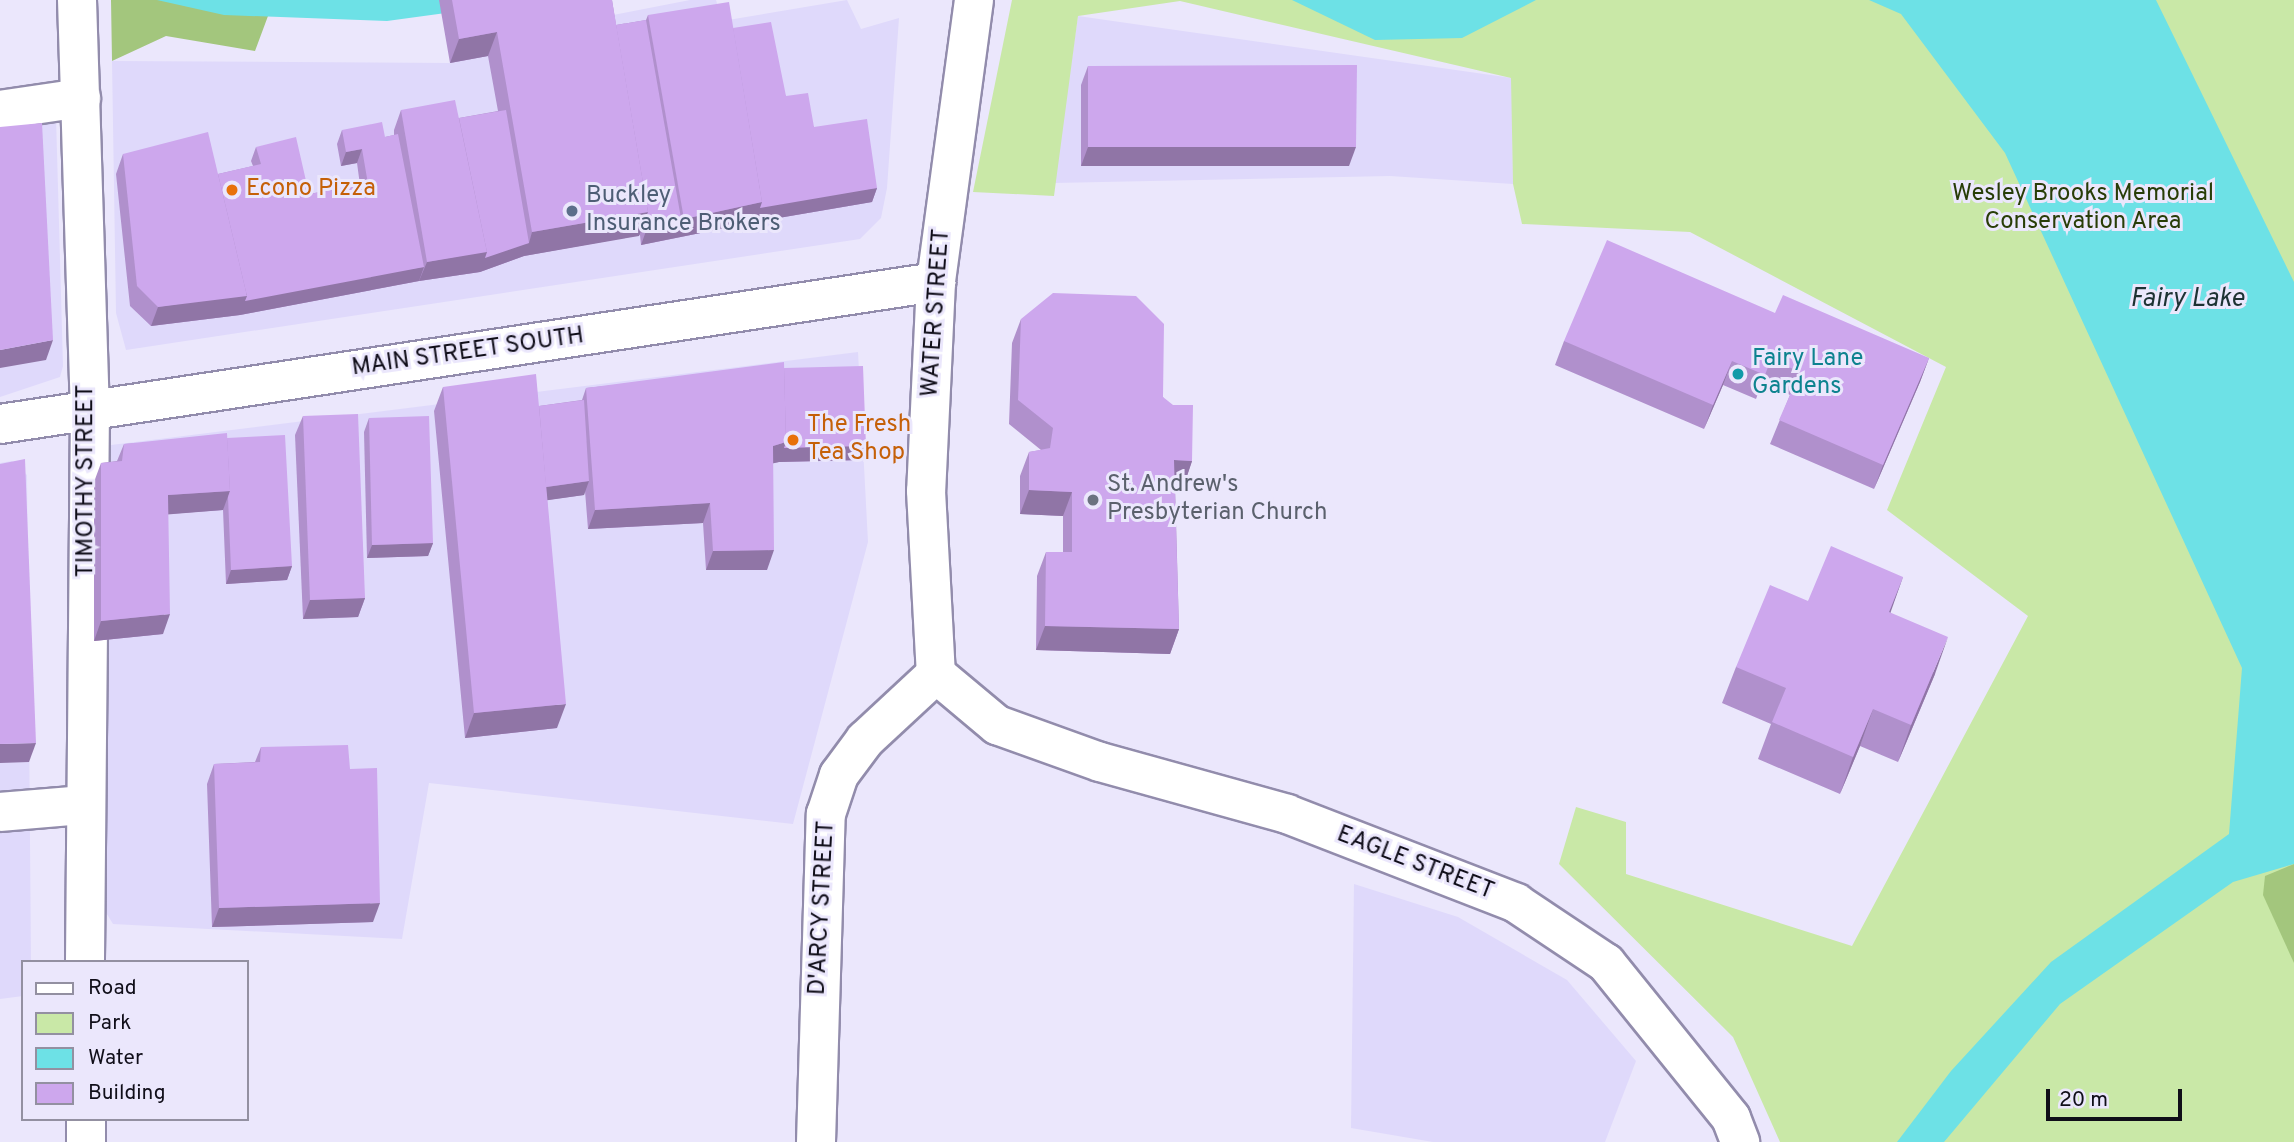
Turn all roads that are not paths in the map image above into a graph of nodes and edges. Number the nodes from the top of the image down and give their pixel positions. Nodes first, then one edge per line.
1 (77, 0) edge
2 (974, 2) edge
3 (81, 98) junction
4 (0, 110) edge
5 (936, 282) junction
6 (90, 408) junction
7 (0, 424) edge
8 (936, 674) junction
9 (84, 805) junction
10 (0, 812) edge
11 (85, 960) edge
12 (86, 1121) edge
13 (86, 1142) edge
14 (816, 1142) edge
15 (1740, 1142) edge

1 - 3 main road, TIMOTHY STREET
2 - 5 main road, WATER STREET
3 - 4 main road
3 - 6 main road, TIMOTHY STREET
5 - 6 main road, MAIN STREET SOUTH
5 - 8 main road, WATER STREET
6 - 7 main road, MAIN STREET SOUTH
6 - 9 main road, TIMOTHY STREET
8 - 14 main road, D'ARCY STREET
8 - 15 main road, EAGLE STREET
9 - 10 main road
9 - 11 main road, TIMOTHY STREET
12 - 13 main road

